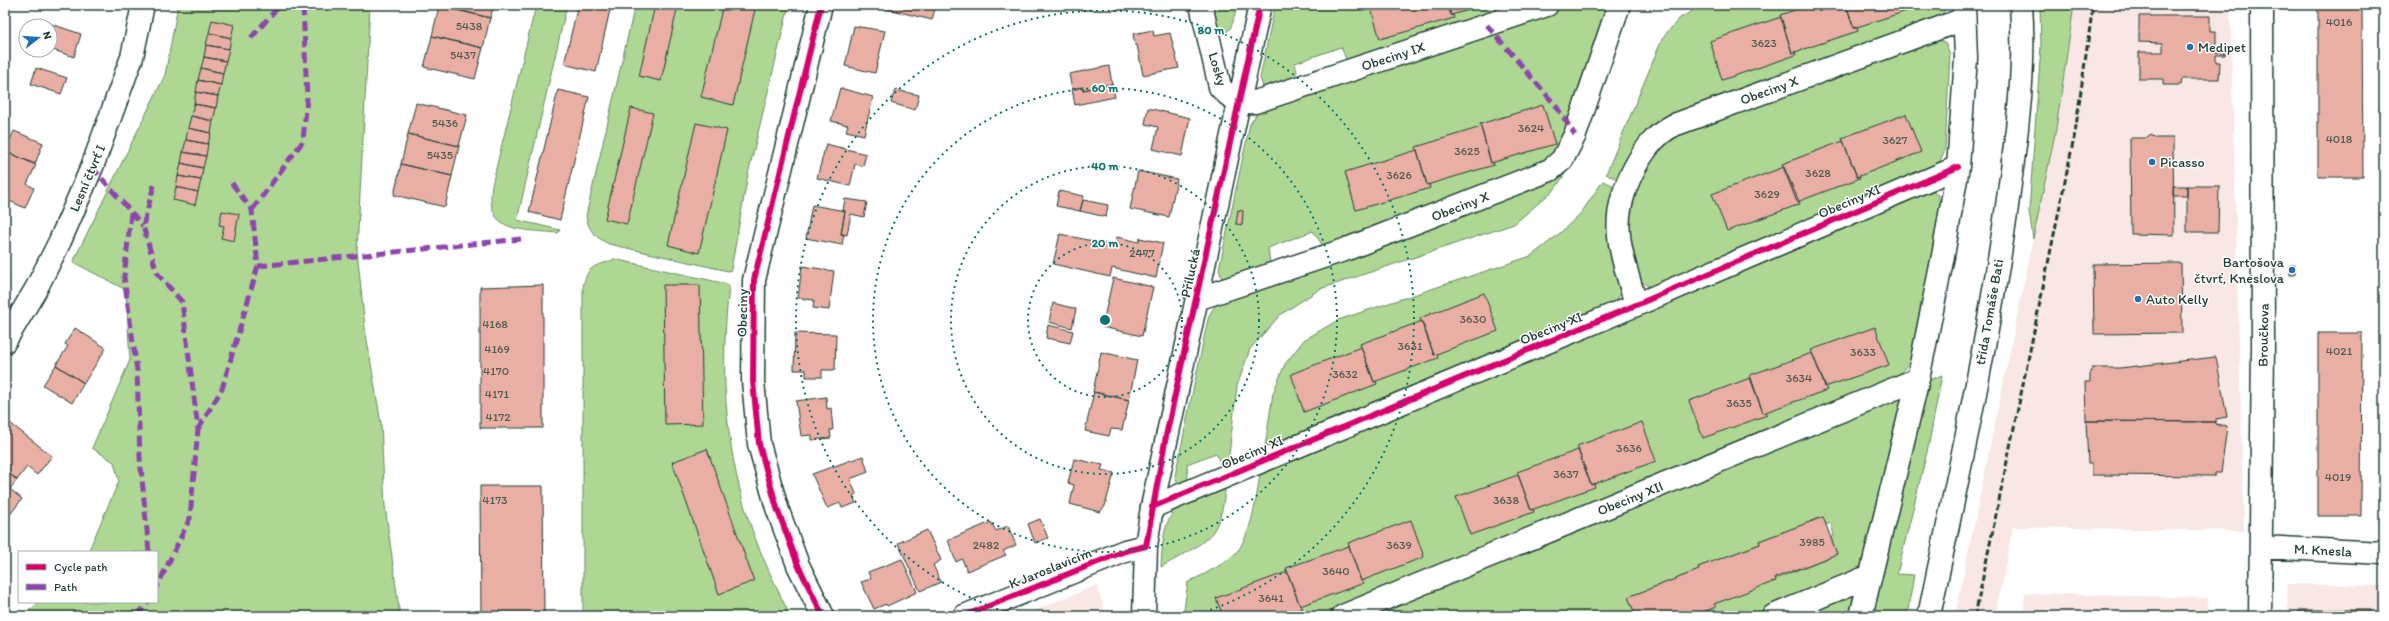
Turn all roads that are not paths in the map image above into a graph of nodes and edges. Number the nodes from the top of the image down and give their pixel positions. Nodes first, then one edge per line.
1 (143, 5) edge
2 (821, 5) edge
3 (1201, 5) edge
4 (1260, 5) edge
5 (1547, 5) edge
6 (1619, 5) edge
7 (2021, 5) edge
8 (2262, 5) edge
9 (1964, 12) edge
10 (1239, 102) junction
11 (1958, 167) junction
12 (1197, 299) junction
13 (1636, 305) junction
14 (5, 341) edge
15 (1918, 379) junction
16 (1152, 507) junction
17 (1146, 546) junction
18 (2261, 547) junction
19 (2384, 553) edge
20 (1870, 576) junction
21 (823, 616) edge
22 (964, 616) edge
23 (1144, 616) edge
24 (1343, 616) edge
25 (1773, 616) edge
26 (1861, 616) edge
27 (1929, 616) edge
28 (2260, 616) edge

1 - 14 street, Lesní čtvrť I
2 - 21 street, Obeciny
3 - 10 street, Losky
4 - 10 street, Přílucká
5 - 10 street, Obeciny IX
6 - 12 street, Obeciny X
7 - 27 street, třída Tomáše Bati
8 - 18 street, Broučkova
9 - 11 street
9 - 13 street, Obeciny X
10 - 12 street, Přílucká
11 - 13 street, Obeciny XI
11 - 15 street
12 - 16 street, Přílucká
13 - 16 street, Obeciny XI
15 - 20 street
15 - 24 street, Obeciny XII
16 - 17 street, Přílucká
17 - 22 street, K Jaroslavicím
17 - 23 street, Přílucká
18 - 19 street, M. Knesla
18 - 28 street, Broučkova
20 - 25 street
20 - 26 street

